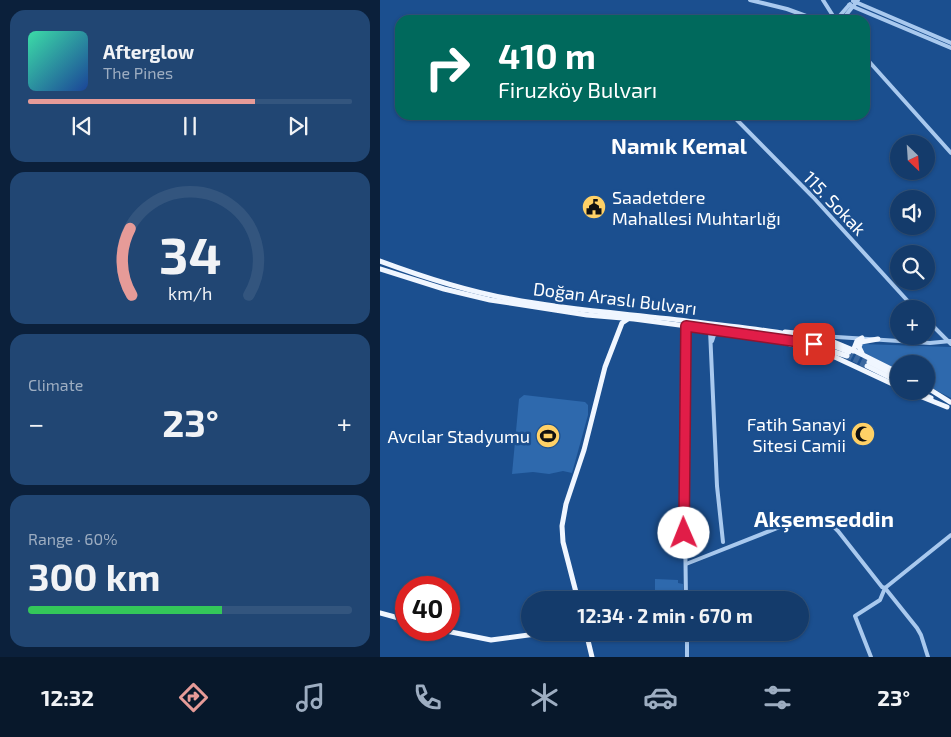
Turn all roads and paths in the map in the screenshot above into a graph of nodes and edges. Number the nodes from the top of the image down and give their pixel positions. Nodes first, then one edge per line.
1 (750, 0) edge
2 (823, 0) edge
3 (854, 2) edge
4 (803, 15) edge
5 (832, 15) edge
6 (840, 15) edge
7 (845, 15) edge
8 (951, 43) edge
9 (951, 48) edge
10 (870, 63) edge
11 (739, 120) edge
12 (951, 153) edge
13 (381, 262) edge
14 (383, 270) edge
15 (422, 276) junction
16 (908, 300) edge
17 (606, 317) junction
18 (628, 319) junction
19 (686, 326) junction
20 (935, 328) edge
21 (710, 330) junction
22 (722, 332) junction
23 (769, 335) junction
24 (816, 335) junction
25 (617, 336) junction
26 (862, 338) junction
27 (878, 339) junction
28 (950, 342) edge
29 (711, 344) junction
30 (850, 352) junction
31 (864, 355) junction
32 (849, 363) junction
33 (860, 368) junction
34 (890, 370) edge
35 (890, 372) edge
36 (890, 377) edge
37 (890, 383) edge
38 (935, 395) edge
39 (935, 399) edge
40 (935, 400) edge
41 (950, 405) edge
42 (951, 535) edge
43 (722, 542) dead end
44 (686, 564) junction
45 (885, 588) junction
46 (576, 591) edge
47 (686, 591) edge
48 (380, 613) edge
49 (395, 617) edge
50 (460, 634) edge
51 (521, 636) edge
52 (588, 641) edge
53 (687, 641) edge
54 (592, 657) edge
55 (687, 657) edge
56 (871, 657) edge
57 (928, 657) edge

1 - 4 street
2 - 5 street
3 - 6 street
3 - 7 street
3 - 8 street
3 - 9 street
10 - 12 street
11 - 16 street, 115. Sokak
13 - 15 main road, Doğan Araslı Bulvarı
14 - 15 main road
14 - 17 main road
15 - 23 main road, Doğan Araslı Bulvarı
17 - 18 main road
17 - 25 main road
18 - 19 main road
18 - 25 main road
19 - 21 main road
19 - 44 street
20 - 28 street
21 - 22 main road
21 - 29 street
22 - 23 main road
22 - 29 street
23 - 24 main road
23 - 30 main road, Doğan Araslı Bulvarı
23 - 32 main road
24 - 26 street
24 - 30 main road
25 - 46 main road
26 - 27 street
26 - 30 main road
27 - 28 street
27 - 31 main road
29 - 43 street
30 - 31 main road
30 - 32 main road
31 - 33 main road
31 - 34 main road
32 - 33 main road
33 - 37 main road
35 - 36 main road
38 - 41 main road
39 - 41 main road
40 - 41 main road
42 - 45 street
44 - 45 street
44 - 47 street
45 - 56 street
45 - 57 street
48 - 49 main road
50 - 51 main road
52 - 54 main road
53 - 55 street

